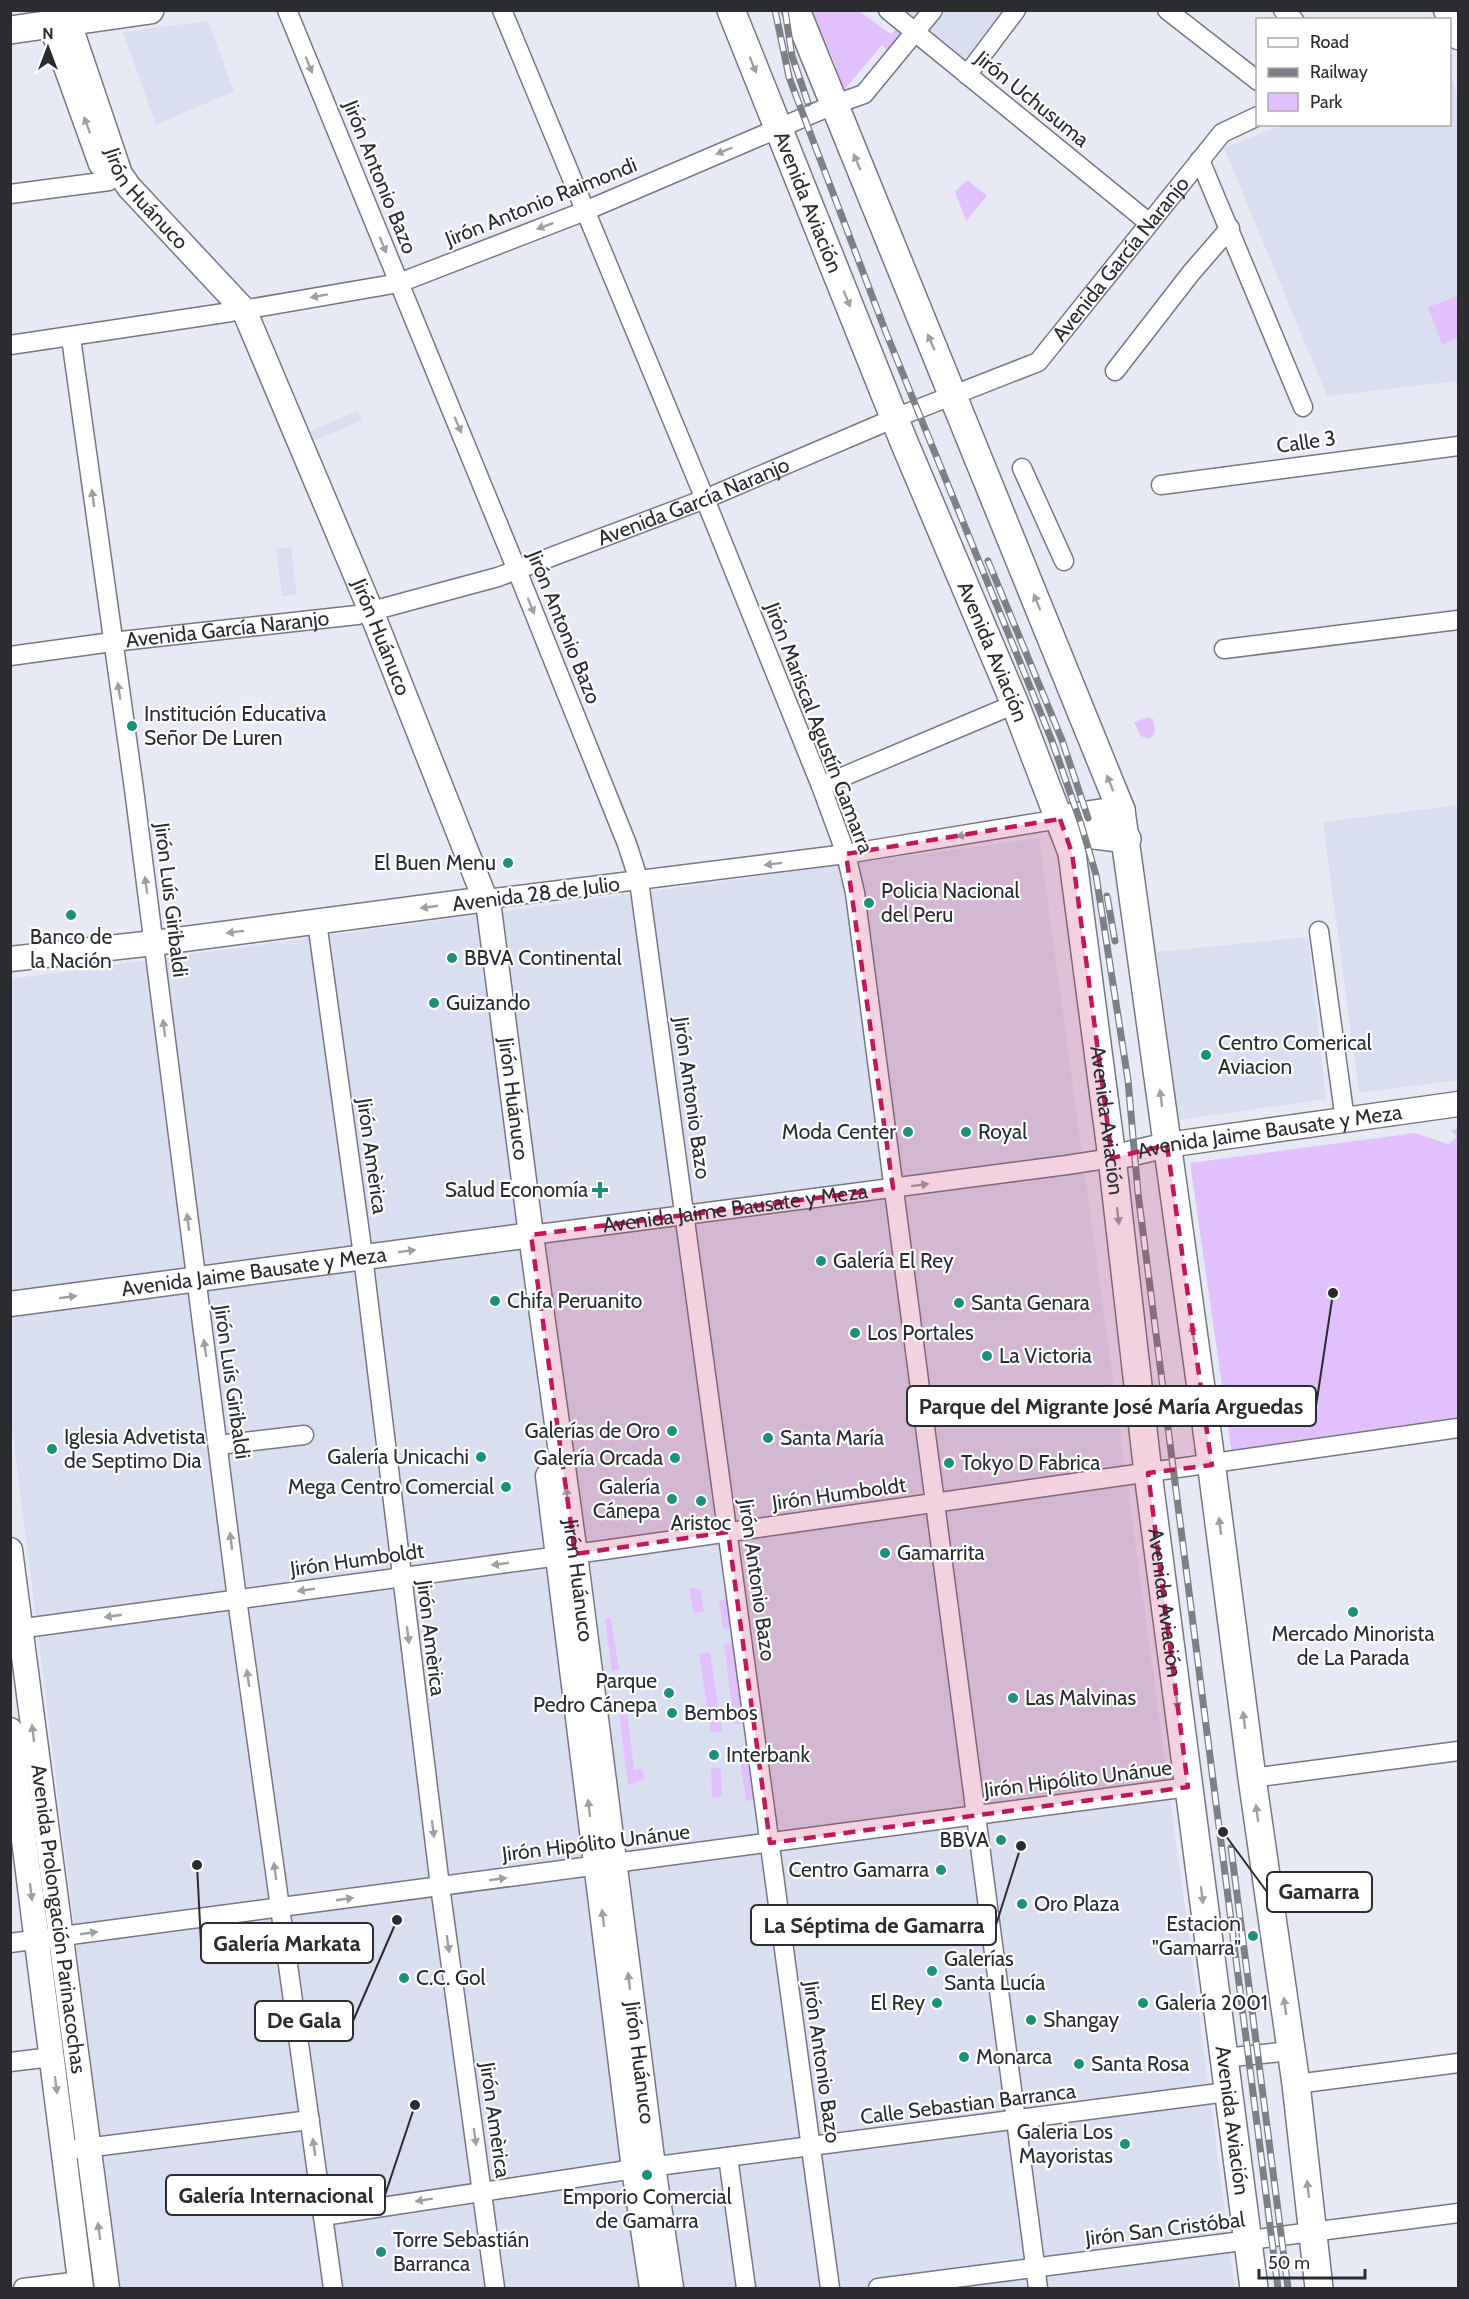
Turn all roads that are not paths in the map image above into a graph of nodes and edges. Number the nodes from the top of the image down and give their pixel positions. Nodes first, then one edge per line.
1 (150, 10) edge
2 (286, 10) edge
3 (502, 10) edge
4 (731, 10) edge
5 (796, 10) edge
6 (888, 10) edge
7 (933, 10) edge
8 (1016, 10) edge
9 (1167, 10) edge
10 (58, 17) edge
11 (1451, 21) edge
12 (10, 30) edge
13 (915, 33) junction
14 (1458, 37) edge
15 (967, 75) junction
16 (1256, 80) edge
17 (833, 105) junction
18 (1256, 116) edge
19 (778, 128) junction
20 (1200, 160) junction
21 (109, 182) junction
22 (10, 194) edge
23 (585, 211) junction
24 (1149, 222) junction
25 (1230, 228) junction
26 (399, 283) junction
27 (238, 311) junction
28 (71, 338) junction
29 (10, 345) edge
30 (1115, 371) dead end
31 (954, 396) junction
32 (1303, 407) dead end
33 (895, 418) junction
34 (1458, 446) edge
35 (1022, 468) dead end
36 (1161, 485) dead end
37 (705, 499) junction
38 (1064, 561) dead end
39 (517, 571) junction
40 (364, 613) junction
41 (1458, 620) edge
42 (112, 642) junction
43 (1224, 649) dead end
44 (10, 656) edge
45 (1015, 704) junction
46 (821, 786) junction
47 (1121, 810) junction
48 (1060, 819) junction
49 (1127, 839) junction
50 (846, 854) junction
51 (639, 881) junction
52 (480, 900) junction
53 (316, 922) junction
54 (1318, 931) dead end
55 (153, 943) junction
56 (10, 959) edge
57 (1458, 1104) edge
58 (1345, 1120) junction
59 (1167, 1145) junction
60 (1112, 1158) junction
61 (893, 1188) junction
62 (685, 1215) junction
63 (524, 1236) junction
64 (363, 1257) junction
65 (196, 1280) junction
66 (10, 1304) edge
67 (1458, 1428) edge
68 (304, 1435) dead end
69 (219, 1444) junction
70 (1212, 1465) junction
71 (1148, 1473) junction
72 (935, 1503) junction
73 (728, 1532) junction
74 (10, 1550) edge
75 (566, 1555) junction
76 (401, 1577) junction
77 (237, 1599) junction
78 (15, 1629) edge
79 (10, 1730) edge
80 (1458, 1751) edge
81 (1252, 1778) junction
82 (14, 1780) edge
83 (1188, 1787) junction
84 (976, 1815) junction
85 (770, 1843) junction
86 (18, 1854) edge
87 (605, 1864) junction
88 (440, 1886) junction
89 (280, 1907) junction
90 (49, 1938) junction
91 (10, 1943) edge
92 (1291, 2051) junction
93 (52, 2057) junction
94 (1223, 2058) junction
95 (10, 2062) edge
96 (1458, 2063) edge
97 (1296, 2084) junction
98 (1227, 2092) junction
99 (310, 2120) junction
100 (1016, 2120) junction
101 (811, 2146) junction
102 (88, 2148) junction
103 (64, 2150) junction
104 (728, 2157) junction
105 (643, 2167) junction
106 (482, 2192) junction
107 (1458, 2213) edge
108 (323, 2216) junction
109 (1313, 2232) junction
110 (1247, 2241) junction
111 (1035, 2268) junction
112 (81, 2285) edge
113 (23, 2289) edge
114 (107, 2289) edge
115 (333, 2289) edge
116 (495, 2289) edge
117 (652, 2289) edge
118 (671, 2289) edge
119 (746, 2289) edge
120 (830, 2289) edge
121 (878, 2289) edge
122 (1038, 2289) edge
123 (1254, 2289) edge
124 (1319, 2289) edge

1 - 10 main road
2 -> 26 street, Jirón Antonio Bazo
3 - 23 street, Jirón Mariscal Agustín Gamarra
4 -> 19 main road, Avenida Aviación
5 - 17 main road
6 - 13 street, Jirón Uchusuma
7 - 13 street, Jirón Antonio Raimondi
8 - 15 street
9 - 16 street
10 - 12 main road
21 -> 10 street, Jirón Huánuco
10 - 27 street, Jirón Huánuco
11 - 14 street
13 - 15 street, Jirón Uchusuma
13 - 17 street, Jirón Antonio Raimondi
15 - 24 street, Jirón Uchusuma
17 - 19 street, Jirón Antonio Raimondi
31 -> 17 main road
18 - 20 street, Avenida García Naranjo
19 -> 23 street, Jirón Antonio Raimondi
19 -> 33 main road, Avenida Aviación
20 - 24 street, Avenida García Naranjo
20 - 25 street
21 - 22 street
21 - 27 street, Jirón Huánuco
23 -> 26 street, Jirón Antonio Raimondi
23 - 37 street, Jirón Mariscal Agustín Gamarra
24 - 31 street, Avenida García Naranjo
25 - 30 street
25 - 32 street
26 -> 27 street, Jirón Antonio Raimondi
26 -> 39 street, Jirón Antonio Bazo
27 - 28 street, Jirón Antonio Raimondi
27 - 40 street, Jirón Huánuco
28 - 29 street, Jirón Antonio Raimondi
42 -> 28 street, Jirón Luís Giribaldi
31 - 33 street, Avenida García Naranjo
47 -> 31 main road
33 - 37 street, Avenida García Naranjo
33 - 45 main road, Avenida Aviación
34 - 36 street, Calle 3
35 - 38 street
37 - 39 street, Avenida García Naranjo
37 - 46 street, Jirón Mariscal Agustín Gamarra
39 - 40 street, Avenida García Naranjo
39 -> 51 street, Jirón Antonio Bazo
40 - 42 street, Avenida García Naranjo
40 - 52 street, Jirón Huánuco
41 - 43 street
42 - 44 street, Avenida García Naranjo
55 -> 42 street, Jirón Luís Giribaldi
45 - 46 street
45 - 48 main road, Avenida Aviación
46 - 50 street, Jirón Mariscal Agustín Gamarra
47 - 48 main road, Avenida 28 de Julio
47 - 49 main road
48 - 49 main road
48 -> 50 street, Avenida 28 de Julio
48 - 60 main road, Avenida Aviación
59 -> 49 main road
50 -> 51 street, Avenida 28 de Julio
50 - 61 street, Jirón Mariscal Agustín Gamarra
51 - 52 street, Avenida 28 de Julio
51 - 62 street, Jirón Antonio Bazo
52 -> 53 street, Avenida 28 de Julio
52 - 63 street, Jirón Huánuco
53 -> 55 street, Avenida 28 de Julio
53 - 64 street, Jirón Amèrica
54 - 58 street
55 - 56 street, Avenida 28 de Julio
65 -> 55 street, Jirón Luís Giribaldi
57 - 58 street, Avenida Jaime Bausate y Meza
58 - 59 street, Avenida Jaime Bausate y Meza
59 - 60 street, Avenida Jaime Bausate y Meza
70 -> 59 main road
61 -> 60 street, Avenida Jaime Bausate y Meza
60 -> 71 main road, Avenida Aviación
61 - 62 street, Avenida Jaime Bausate y Meza
61 - 72 street, Jirón Mariscal Agustín Gamarra
62 - 63 street, Avenida Jaime Bausate y Meza
62 - 73 street, Jirón Antonio Bazo
64 -> 63 street, Avenida Jaime Bausate y Meza
75 -> 63 street, Jirón Huánuco
64 - 65 street, Avenida Jaime Bausate y Meza
64 - 76 street, Jirón Amèrica
66 -> 65 street, Avenida Jaime Bausate y Meza
69 -> 65 street, Jirón Luís Giribaldi
67 - 70 street, Jirón Humboldt
68 - 69 street
77 -> 69 street, Jirón Luís Giribaldi
70 - 71 street, Jirón Humboldt
81 -> 70 main road
71 - 72 street, Jirón Humboldt
71 -> 83 main road, Avenida Aviación
72 - 73 street, Jirón Humboldt
72 - 84 street, Jirón Mariscal Agustín Gamarra
73 - 75 street, Jirón Humboldt
73 - 85 street, Jirón Antonio Bazo
74 - 78 street, Avenida Prolongación Parinacochas
75 -> 76 street, Jirón Humboldt
87 -> 75 street, Jirón Huánuco
76 -> 77 street, Jirón Humboldt
76 -> 88 street, Jirón Amèrica
77 -> 78 street, Jirón Humboldt
89 -> 77 street, Jirón Luís Giribaldi
90 -> 78 street, Avenida Prolongación Parinacochas
79 - 82 street, Avenida Prolongación Parinacochas
80 - 81 street
92 -> 81 main road
82 - 86 street, Avenida Prolongación Parinacochas
83 - 84 street, Jirón Hipólito Unánue
83 -> 94 main road, Avenida Aviación
84 - 85 street, Jirón Hipólito Unánue
84 - 100 street, Jirón Mariscal Agustín Gamarra
85 - 87 street, Jirón Hipólito Unánue
85 - 101 street, Jirón Antonio Bazo
86 -> 90 street, Avenida Prolongación Parinacochas
88 -> 87 street, Jirón Hipólito Unánue
105 -> 87 street, Jirón Huánuco
89 -> 88 street, Jirón Hipólito Unánue
88 -> 106 street, Jirón Amèrica
90 -> 89 street, Jirón Hipólito Unánue
89 - 99 street, Jirón Luís Giribaldi
90 - 91 street, Jirón Hipólito Unánue
90 - 93 street, Avenida Prolongación Parinacochas
90 - 102 street, Avenida Prolongación Parinacochas
92 - 94 street
92 - 97 main road
93 - 95 street
93 -> 103 street, Avenida Prolongación Parinacochas
94 - 98 main road, Avenida Aviación
96 - 97 street
109 -> 97 main road
98 - 100 street, Calle Sebastian Barranca
98 - 110 main road, Avenida Aviación
99 - 102 street
108 -> 99 street, Jirón Luís Giribaldi
100 - 101 street, Calle Sebastian Barranca
100 - 111 street, Jirón Mariscal Agustín Gamarra
101 - 104 street, Calle Sebastian Barranca
101 - 120 street, Jirón Antonio Bazo
102 - 103 street
114 -> 102 street, Avenida Prolongación Parinacochas
103 - 112 street, Avenida Prolongación Parinacochas
104 - 105 street, Calle Sebastian Barranca
104 - 119 street
105 - 106 street, Calle Sebastian Barranca
105 - 117 street, Jirón Huánuco
105 - 118 street, Jirón Huánuco
106 -> 108 street, Calle Sebastian Barranca
106 - 116 street, Jirón Amèrica
107 - 109 street, Jirón San Cristóbal
108 - 115 street, Jirón Luís Giribaldi
109 - 110 street, Jirón San Cristóbal
109 - 124 main road
110 - 111 street, Jirón San Cristóbal
110 - 123 main road, Avenida Aviación
111 - 121 street, Jirón San Cristóbal
111 - 122 street, Jirón Mariscal Agustín Gamarra
112 - 113 street

